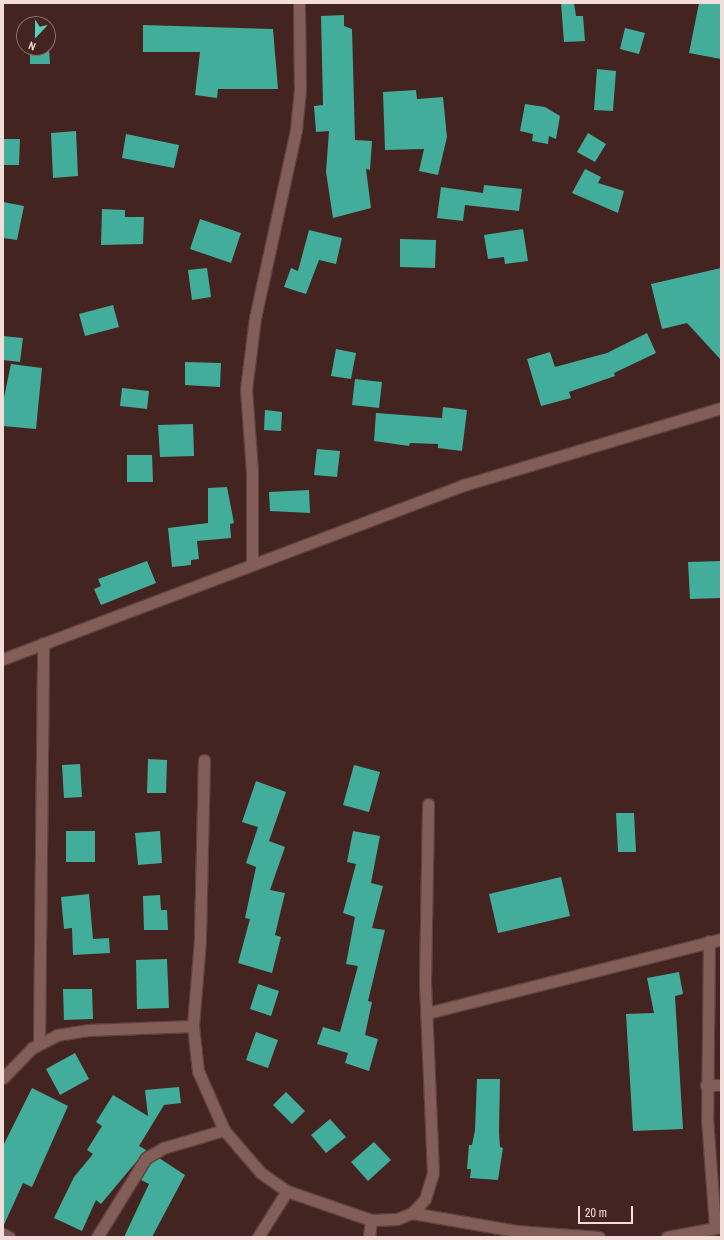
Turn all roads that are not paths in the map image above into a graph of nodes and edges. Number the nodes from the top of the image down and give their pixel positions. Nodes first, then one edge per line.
1 (299, 3) edge
2 (721, 408) edge
3 (252, 564) junction
4 (43, 643) junction
5 (3, 659) edge
6 (204, 760) dead end
7 (428, 804) dead end
8 (721, 939) edge
9 (709, 941) junction
10 (427, 1013) junction
11 (193, 1026) junction
12 (40, 1043) junction
13 (3, 1078) edge
14 (706, 1085) junction
15 (721, 1085) edge
16 (224, 1130) junction
17 (287, 1191) junction
18 (412, 1213) junction
19 (371, 1220) junction
20 (718, 1227) edge
21 (3, 1234) edge
22 (516, 1234) edge
23 (9, 1237) edge
24 (97, 1237) edge
25 (258, 1237) edge
26 (369, 1237) edge
27 (600, 1237) edge
28 (667, 1237) edge

1 - 3 street
2 - 3 street
3 - 4 street
4 - 5 street
4 - 12 street
6 - 11 street
7 - 10 street
8 - 9 street
9 - 10 street
9 - 14 street
10 - 18 street
11 - 12 street
11 - 16 street
12 - 13 street
14 - 15 street
14 - 20 street
16 - 17 street
16 - 24 street
17 - 19 street
17 - 25 street
18 - 19 street
18 - 22 street
19 - 26 street
20 - 28 street
21 - 23 street
22 - 27 street

